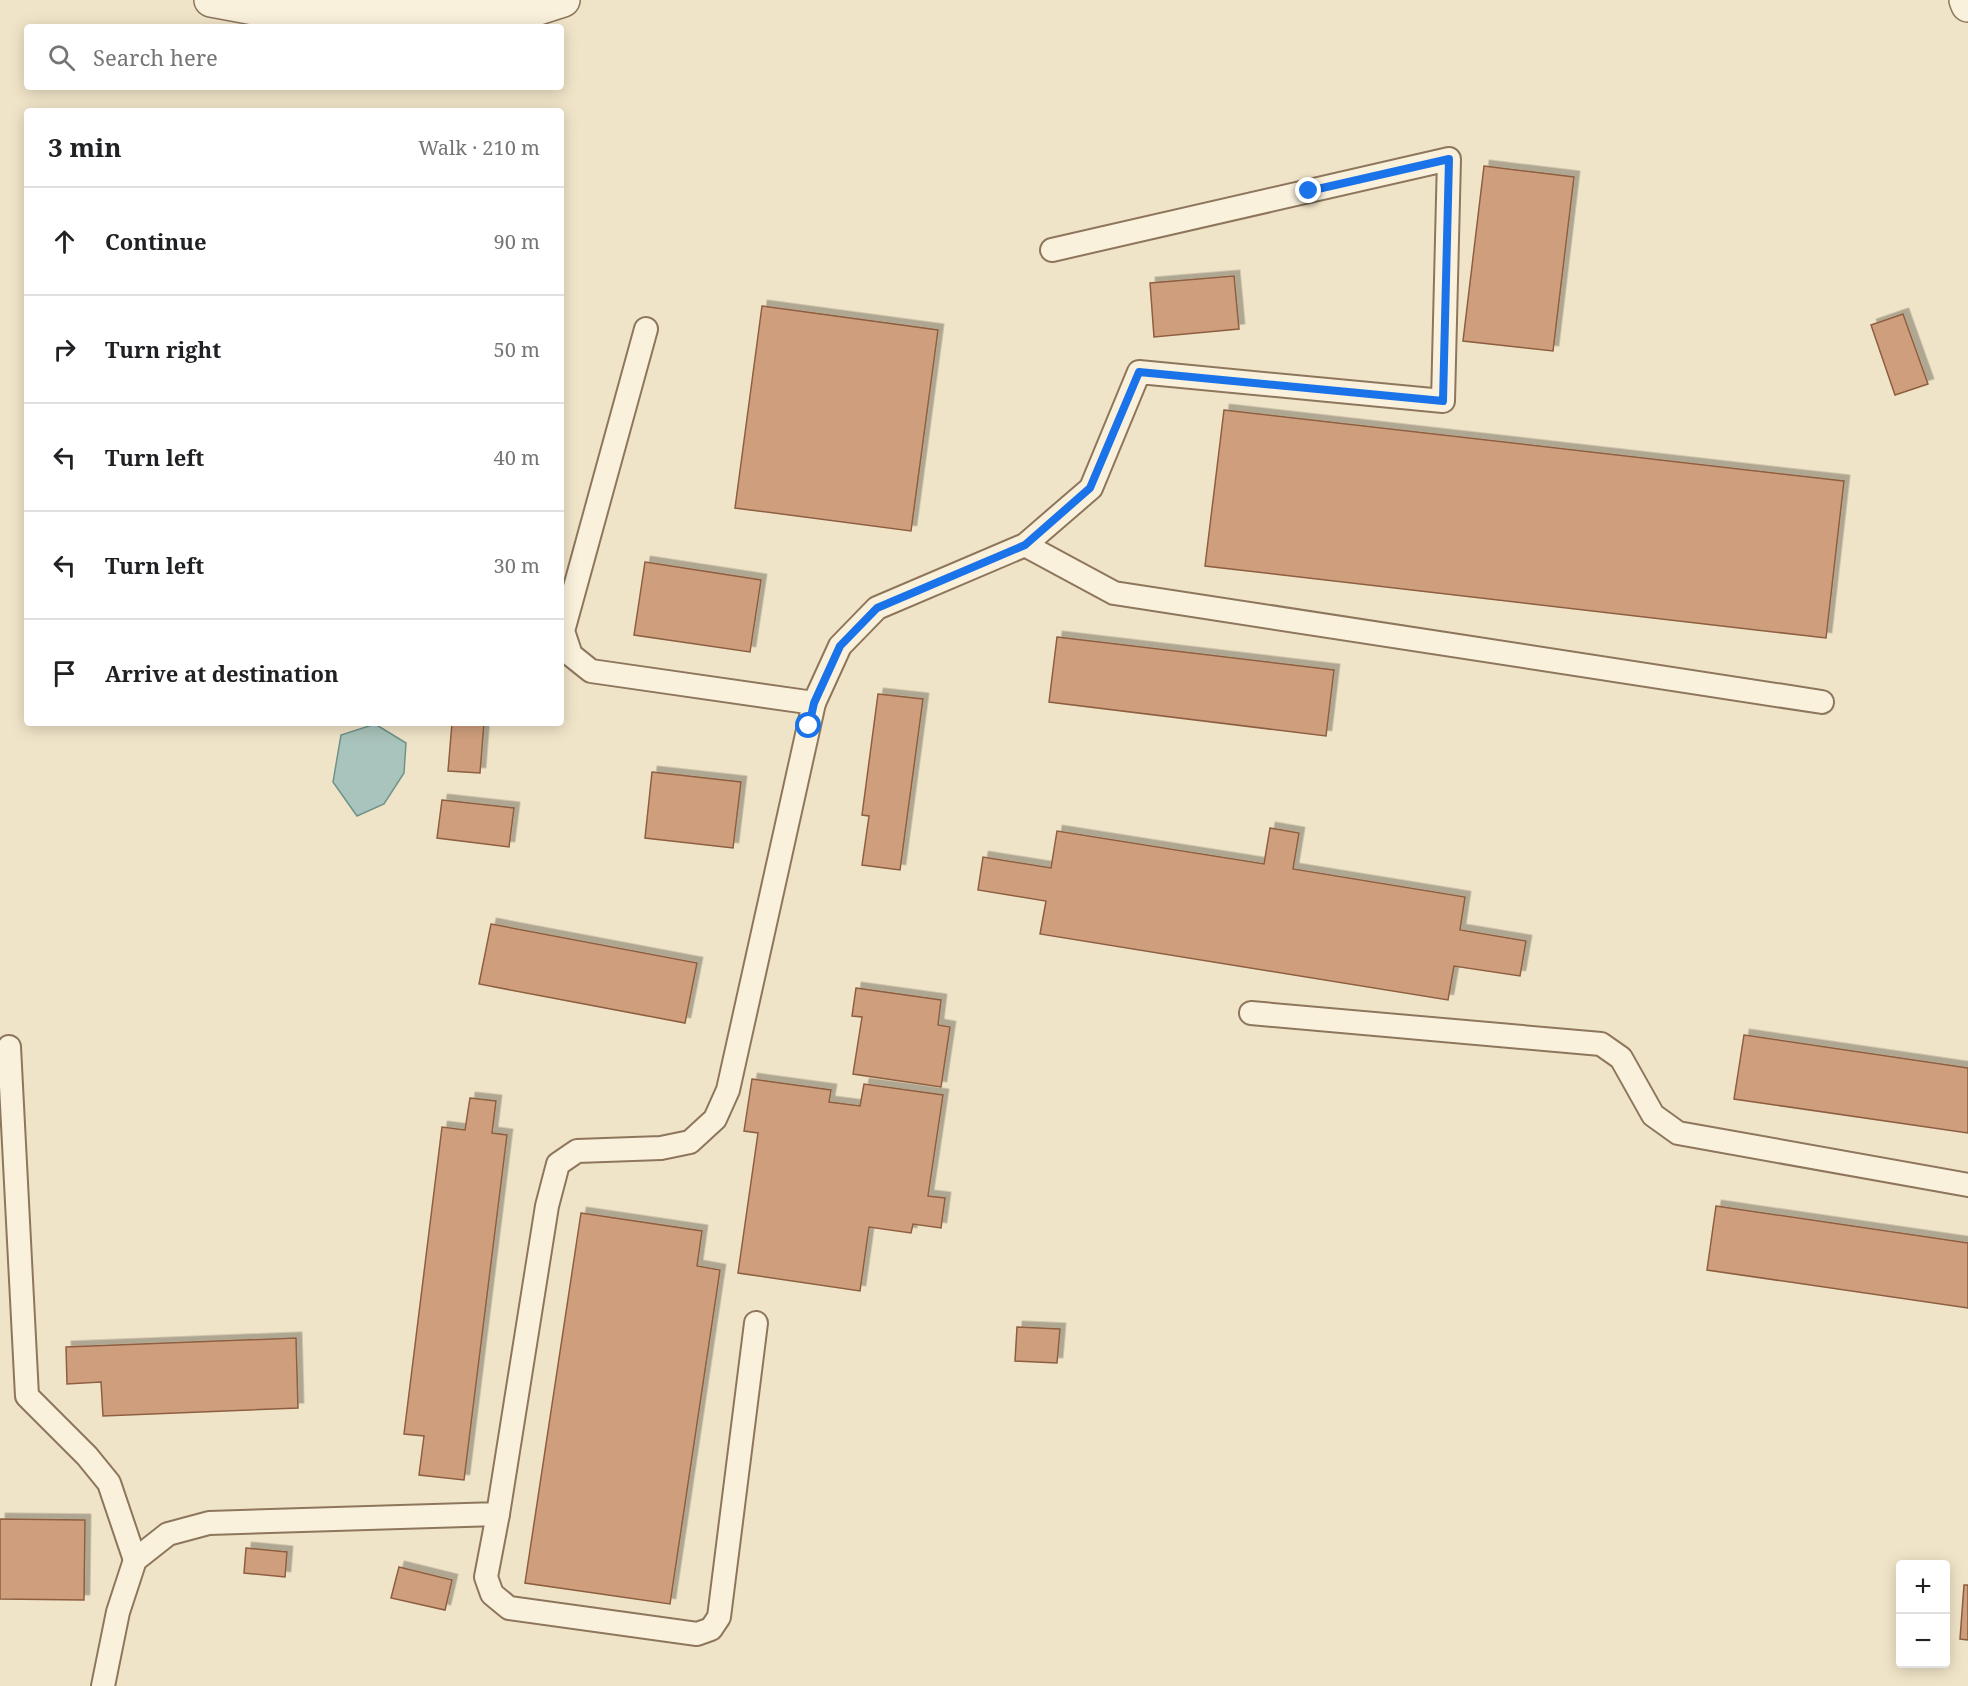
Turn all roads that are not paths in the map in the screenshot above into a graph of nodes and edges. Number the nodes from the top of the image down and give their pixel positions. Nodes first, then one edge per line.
1 (212, 0) edge
2 (563, 0) edge
3 (1966, 0) edge
4 (1968, 5) edge
5 (1052, 250) dead end
6 (646, 329) dead end
7 (1025, 545) junction
8 (564, 627) edge
9 (564, 634) edge
10 (1822, 702) dead end
11 (814, 703) junction
12 (1251, 1013) dead end
13 (9, 1047) dead end
14 (1968, 1185) edge
15 (756, 1323) dead end
16 (498, 1514) junction
17 (135, 1560) junction
18 (103, 1686) edge

1 - 2 street
3 - 4 street
5 - 7 lane
6 - 8 lane
7 - 10 lane
7 - 11 lane
9 - 11 lane
11 - 16 lane
12 - 14 lane
13 - 17 lane
15 - 16 lane
16 - 17 lane
17 - 18 lane

